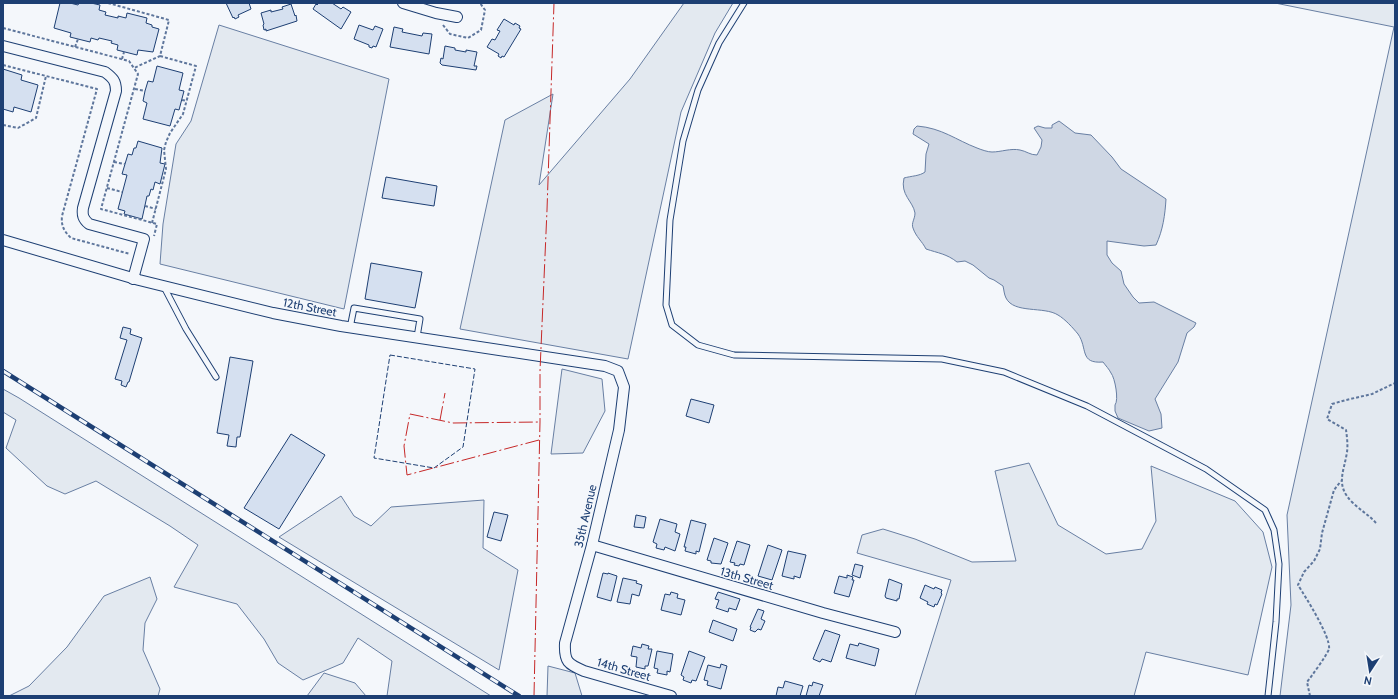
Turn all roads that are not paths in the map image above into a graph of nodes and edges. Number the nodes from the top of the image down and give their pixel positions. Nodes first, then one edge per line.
1 (403, 3) edge
2 (744, 3) edge
3 (419, 5) edge
4 (457, 17) dead end
5 (3, 46) edge
6 (3, 240) edge
7 (133, 279) junction
8 (164, 287) junction
9 (350, 328) junction
10 (417, 337) junction
11 (618, 371) joint
12 (216, 377) dead end
13 (592, 545) junction
14 (895, 632) dead end
15 (571, 666) joint
16 (671, 696) edge
17 (1268, 696) edge

1 - 3 street
2 - 17 lane
3 - 4 street
5 - 7 street
6 - 7 street, 12th Street
7 - 8 street, 12th Street
8 - 9 street, 12th Street
8 - 12 lane
9 - 10 street, 12th Street
9 - 10 lane
10 - 11 street, 12th Street
11 - 13 street, 35th Avenue
13 - 14 street, 13th Street
13 - 15 street, 35th Avenue
15 - 16 street, 14th Street

